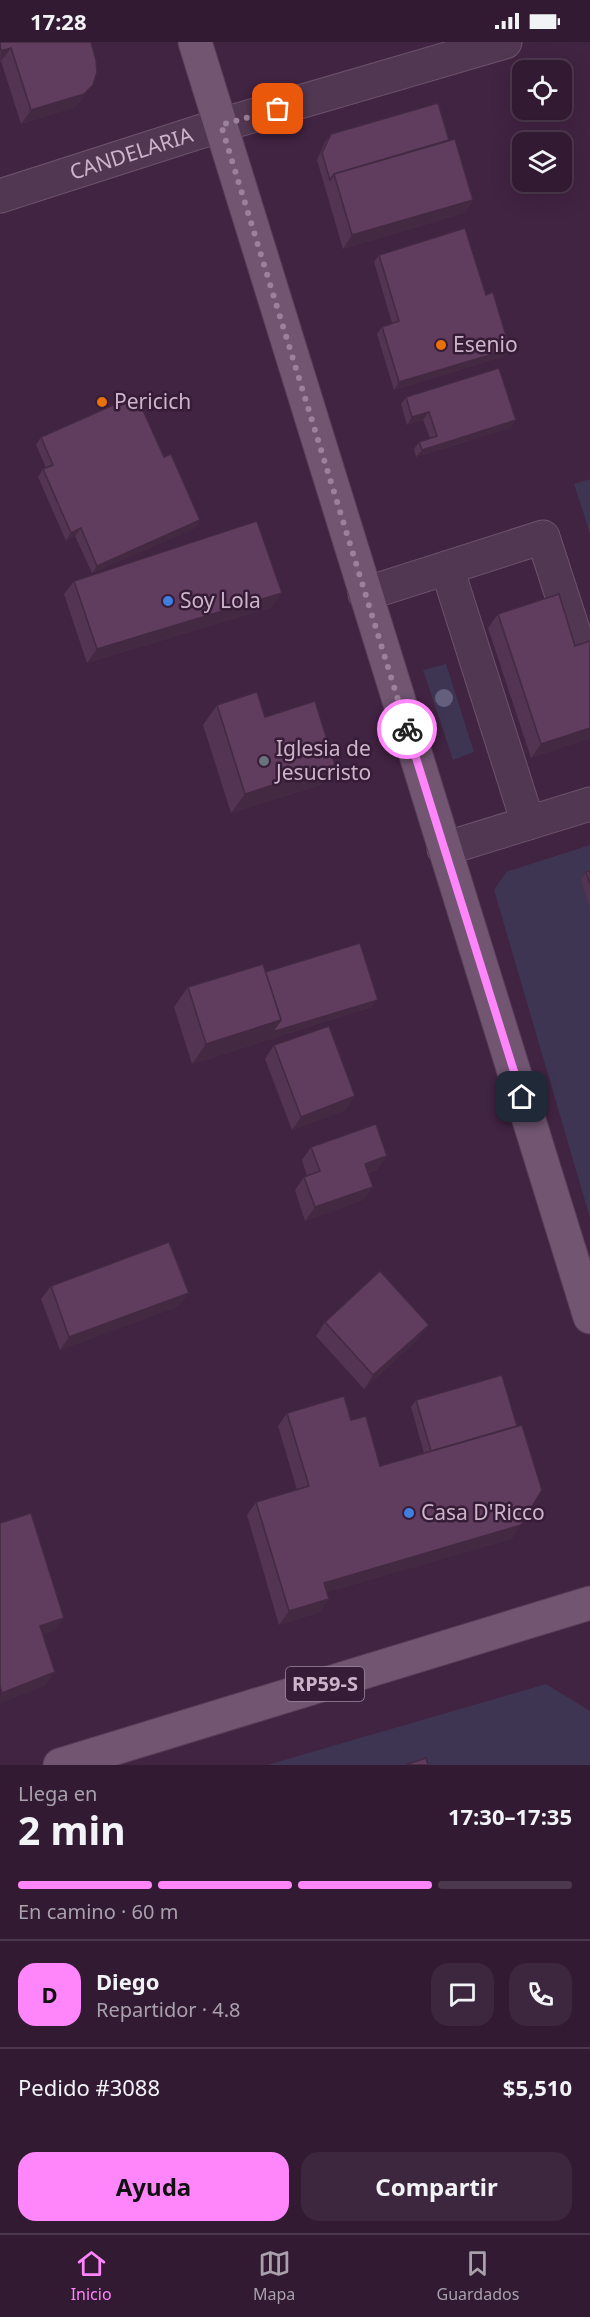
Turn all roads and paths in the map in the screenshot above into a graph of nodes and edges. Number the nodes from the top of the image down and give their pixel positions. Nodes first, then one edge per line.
1 (195, 42) edge
2 (505, 42) edge
3 (221, 125) junction
4 (0, 196) edge
5 (447, 568) junction
6 (365, 594) junction
7 (590, 682) edge
8 (590, 804) edge
9 (528, 823) junction
10 (444, 849) junction
11 (590, 1317) edge
12 (590, 1603) edge
13 (60, 1765) edge

1 - 3 main road
2 - 3 street, CANDELARIA
3 - 4 street, CANDELARIA
3 - 6 main road
5 - 6 street
5 - 7 street
5 - 9 street
6 - 10 main road
8 - 9 street
9 - 10 street
10 - 11 main road
12 - 13 main road, RP59-S

